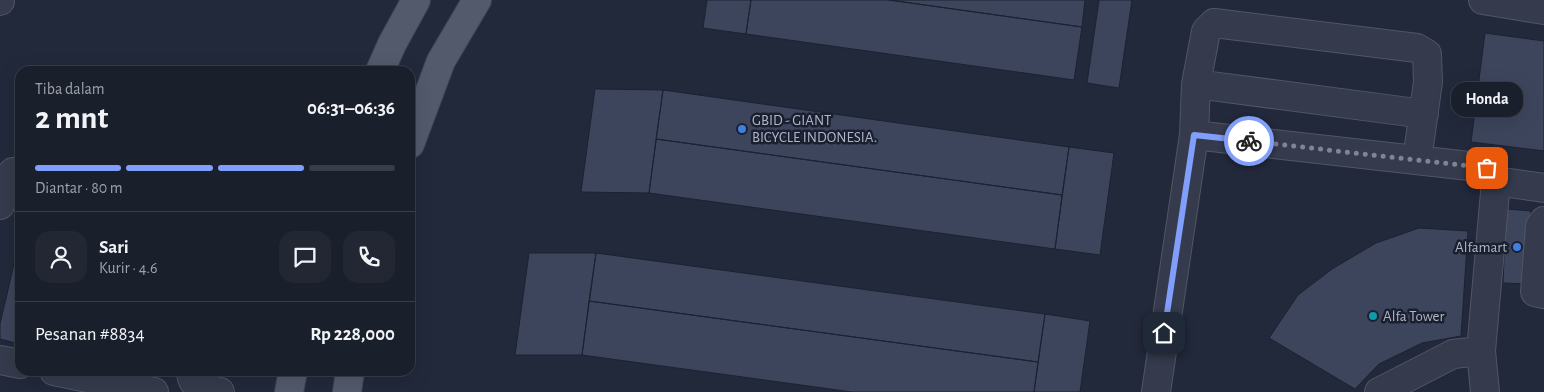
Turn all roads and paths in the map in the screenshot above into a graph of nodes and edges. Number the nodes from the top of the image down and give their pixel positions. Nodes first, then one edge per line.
1 (416, 0) edge
2 (477, 0) edge
3 (1483, 0) edge
4 (1544, 10) edge
5 (382, 66) edge
6 (1196, 84) junction
7 (1424, 114) junction
8 (415, 131) edge
9 (1194, 135) junction
10 (1417, 160) junction
11 (15, 172) edge
12 (1496, 181) junction
13 (1544, 188) edge
14 (0, 205) edge
15 (1544, 221) edge
16 (1544, 294) edge
17 (1481, 351) junction
18 (0, 360) edge
19 (15, 363) edge
20 (78, 376) edge
21 (191, 376) edge
22 (292, 376) edge
23 (349, 376) edge
24 (154, 392) edge
25 (158, 392) edge
26 (220, 392) edge
27 (289, 392) edge
28 (347, 392) edge
29 (1156, 392) edge
30 (1379, 392) edge
31 (1486, 392) edge

1 - 5 main road
2 - 8 main road
3 - 4 lane
6 - 7 lane
6 - 7 lane
6 - 9 lane
7 - 10 lane
9 - 10 lane
9 - 29 lane
10 - 12 lane
11 - 14 lane
12 - 13 lane
12 - 17 lane
15 - 16 lane
17 - 30 lane
17 - 31 lane
18 - 19 lane
20 - 24 lane
21 - 25 lane
21 - 26 lane
22 - 27 main road
23 - 28 main road

